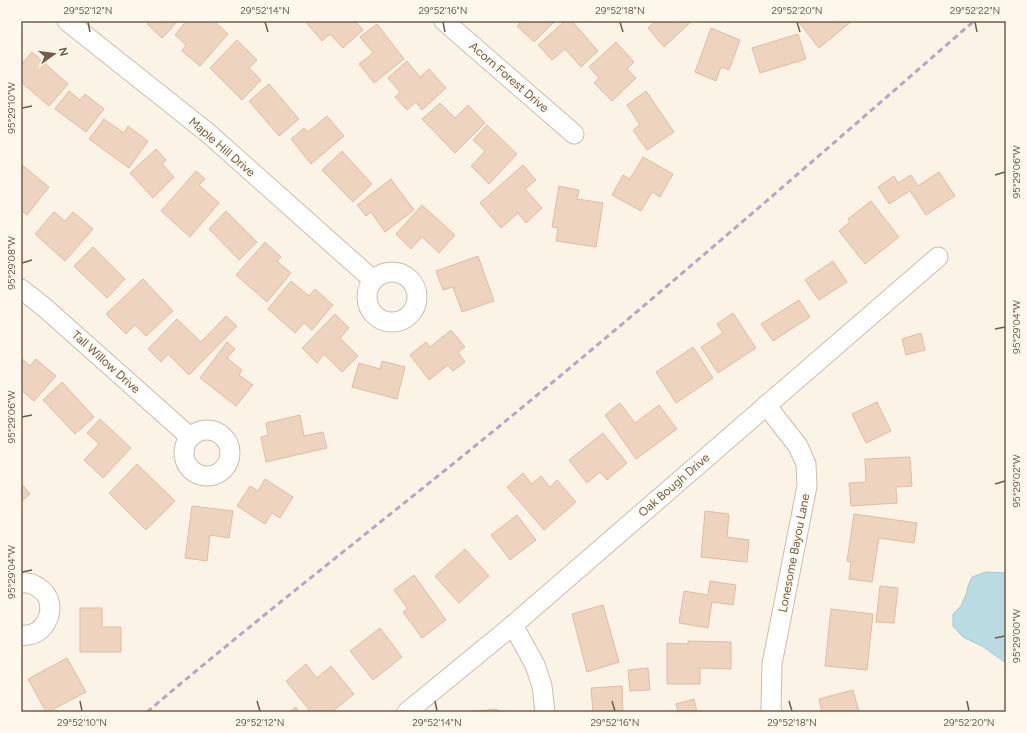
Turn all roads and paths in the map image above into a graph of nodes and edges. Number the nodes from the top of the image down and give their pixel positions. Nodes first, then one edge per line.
1 (67, 21) edge
2 (444, 21) edge
3 (574, 134) dead end
4 (938, 257) dead end
5 (373, 280) dead end
6 (21, 289) edge
7 (766, 405) junction
8 (190, 437) dead end
9 (21, 583) edge
10 (512, 625) junction
11 (21, 635) edge
12 (407, 712) edge
13 (545, 712) edge
14 (772, 712) edge

1 - 5 street, Maple Hill Drive
2 - 3 street, Acorn Forest Drive
4 - 7 street, Oak Bough Drive
6 - 8 street, Tall Willow Drive
7 - 10 street, Oak Bough Drive
7 - 14 street, Lonesome Bayou Lane
9 - 11 street
10 - 12 street, Oak Bough Drive
10 - 13 street

